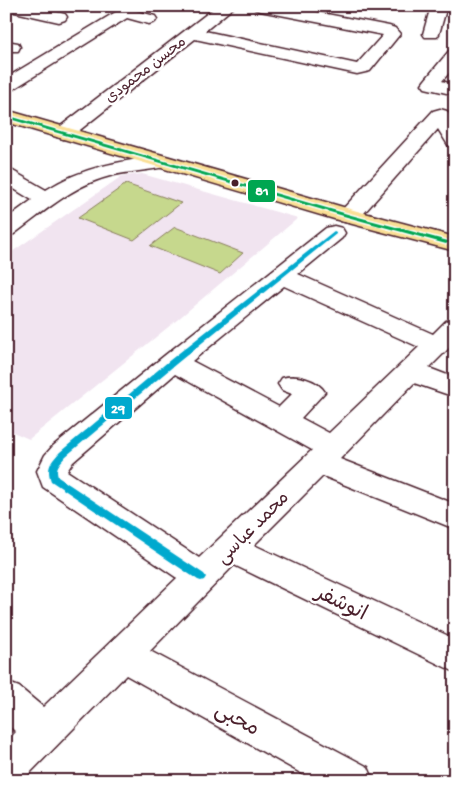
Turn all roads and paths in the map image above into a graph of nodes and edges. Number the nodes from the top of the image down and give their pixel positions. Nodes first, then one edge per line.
1 (10, 6) edge
2 (227, 6) edge
3 (260, 6) edge
4 (126, 10) edge
5 (437, 11) edge
6 (59, 17) dead end
7 (149, 18) dead end
8 (455, 19) edge
9 (192, 33) junction
10 (431, 34) dead end
11 (452, 63) edge
12 (6, 86) edge
13 (455, 90) edge
14 (6, 116) edge
15 (64, 133) junction
16 (455, 141) edge
17 (161, 162) junction
18 (6, 175) edge
19 (48, 200) junction
20 (342, 225) junction
21 (6, 229) edge
22 (455, 244) edge
23 (280, 276) junction
24 (445, 336) edge
25 (173, 362) junction
26 (409, 371) junction
27 (292, 384) dead end
28 (455, 388) edge
29 (281, 421) junction
30 (325, 455) junction
31 (455, 517) edge
32 (229, 548) junction
33 (201, 577) junction
34 (122, 654) junction
35 (455, 656) edge
36 (6, 699) edge
37 (43, 732) junction
38 (6, 770) edge
39 (21, 781) edge
40 (354, 781) edge

1 - 6 street
2 - 9 street, محسن محمودی
3 - 9 street
4 - 7 street
4 - 12 street
5 - 8 street
5 - 10 street
9 - 15 street, محسن محمودی
11 - 13 street
14 - 15 main road
15 - 17 main road
16 - 20 street
17 - 19 street
17 - 20 main road
18 - 19 street
19 - 21 street
20 - 22 main road
20 - 23 street
23 - 24 street
23 - 25 street
24 - 26 street, محمد عباسی
25 - 29 street
25 - 33 street
26 - 28 street
26 - 30 street, محمد عباسی
27 - 29 street
29 - 30 street
30 - 31 street
30 - 32 street, محمد عباسی
32 - 33 street, محمد عباسی
32 - 35 street, انوشفر
33 - 34 street, محمد عباسی
34 - 37 street, محمد عباسی
34 - 40 street, محبی
36 - 37 street
37 - 38 street, محمد عباسی
38 - 39 street

